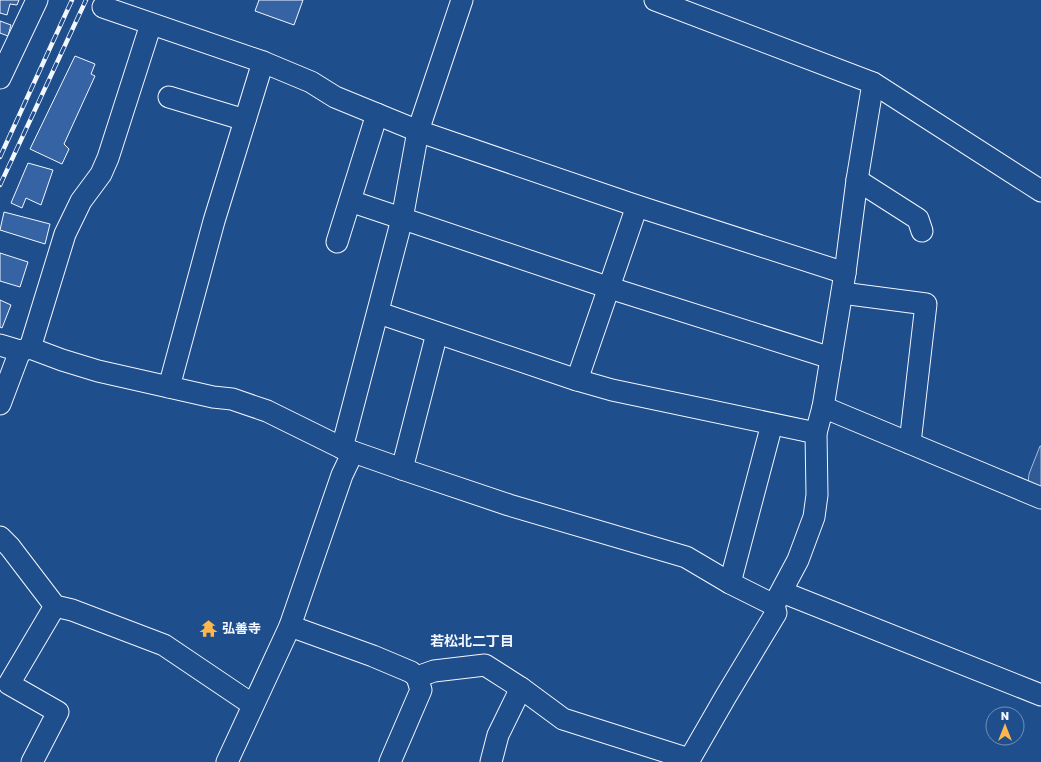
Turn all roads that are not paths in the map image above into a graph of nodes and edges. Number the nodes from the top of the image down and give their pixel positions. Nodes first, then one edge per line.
1 (36, 0) edge
2 (462, 0) edge
3 (655, 0) edge
4 (103, 7) dead end
5 (151, 24) junction
6 (263, 62) junction
7 (0, 78) edge
8 (874, 83) junction
9 (169, 97) dead end
10 (377, 114) junction
11 (245, 120) junction
12 (418, 131) junction
13 (857, 180) junction
14 (1041, 191) edge
15 (350, 202) junction
16 (637, 206) junction
17 (402, 219) junction
18 (922, 231) dead end
19 (337, 242) dead end
20 (844, 283) junction
21 (610, 288) junction
22 (379, 313) junction
23 (437, 333) junction
24 (0, 345) edge
25 (25, 349) junction
26 (831, 358) junction
27 (577, 380) junction
28 (169, 387) junction
29 (0, 404) edge
30 (823, 407) junction
31 (772, 424) junction
32 (816, 433) junction
33 (910, 443) junction
34 (348, 450) junction
35 (402, 469) junction
36 (1041, 498) edge
37 (0, 537) edge
38 (730, 583) junction
39 (778, 598) junction
40 (55, 606) junction
41 (290, 626) junction
42 (417, 677) junction
43 (521, 688) junction
44 (1041, 695) edge
45 (253, 705) junction
46 (689, 761) edge
47 (32, 762) edge
48 (227, 762) edge
49 (390, 762) edge
50 (491, 762) edge

1 - 7 street
2 - 12 street
3 - 8 street
4 - 5 street
5 - 6 street
5 - 25 street
6 - 10 street
6 - 11 street
8 - 13 street
8 - 14 street
9 - 11 street
10 - 12 street
10 - 15 street
11 - 28 street
12 - 16 street
12 - 17 street
13 - 18 street
13 - 20 street
15 - 17 street
15 - 19 street
16 - 20 street
16 - 21 street
17 - 21 street
17 - 22 street
20 - 26 street
20 - 33 street
21 - 26 street
21 - 27 street
22 - 23 street
22 - 34 street
23 - 27 street
23 - 35 street
24 - 25 street
25 - 28 street
25 - 29 street
26 - 30 street
27 - 31 street
28 - 34 street
30 - 32 street
30 - 33 street
31 - 32 street
31 - 38 street
32 - 39 street
33 - 36 street
34 - 35 street
34 - 41 street
35 - 38 street
37 - 40 street
38 - 39 street
39 - 44 street
39 - 46 street
40 - 45 street
40 - 47 street
41 - 42 street
41 - 45 street
42 - 43 street
42 - 49 street
43 - 46 street
43 - 50 street
45 - 48 street

